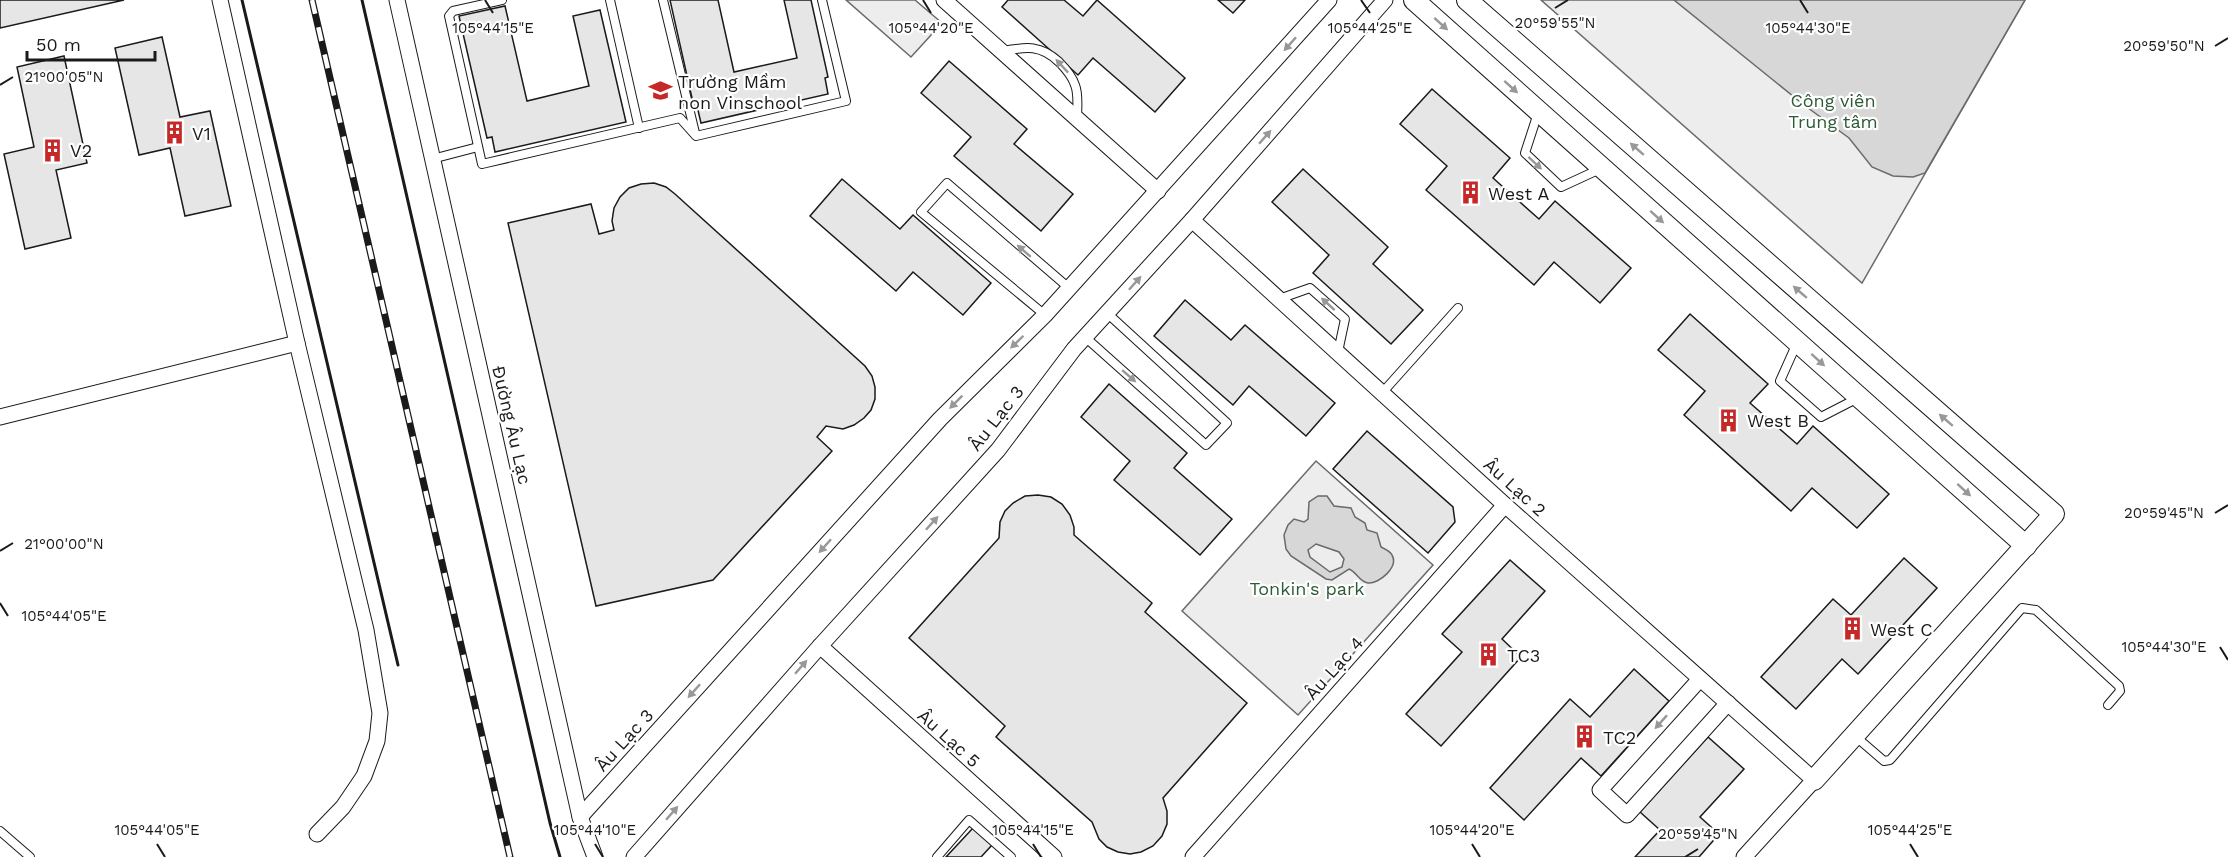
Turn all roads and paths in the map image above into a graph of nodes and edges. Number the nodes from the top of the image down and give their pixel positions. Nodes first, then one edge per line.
1 (220, 0) edge
2 (397, 0) edge
3 (502, 0) edge
4 (609, 0) edge
5 (663, 0) edge
6 (822, 0) edge
7 (944, 0) edge
8 (1329, 0) edge
9 (1385, 0) edge
10 (1414, 0) edge
11 (1467, 0) edge
12 (1001, 51) junction
13 (1539, 111) junction
14 (1077, 120) junction
15 (639, 128) junction
16 (696, 136) junction
17 (478, 147) junction
18 (432, 159) junction
19 (1602, 168) junction
20 (1158, 191) junction
21 (1192, 220) junction
22 (1069, 288) junction
23 (1280, 299) junction
24 (1458, 308) dead end
25 (1107, 313) junction
26 (1045, 315) junction
27 (1085, 338) junction
28 (1797, 342) junction
29 (297, 343) junction
30 (1338, 352) junction
31 (1382, 393) junction
32 (1859, 397) junction
33 (0, 417) edge
34 (1505, 505) junction
35 (2026, 546) junction
36 (820, 646) junction
37 (1701, 679) junction
38 (1728, 704) junction
39 (2108, 705) dead end
40 (1854, 735) junction
41 (1814, 780) junction
42 (580, 818) junction
43 (0, 831) edge
44 (317, 834) dead end
45 (1046, 854) edge
46 (30, 857) edge
47 (595, 857) edge
48 (634, 857) edge
49 (937, 857) edge
50 (1011, 857) edge
51 (1193, 857) edge
52 (1744, 857) edge

1 - 29 street
2 - 18 street, Đường Âu Lạc
3 - 17 lane
4 - 15 lane
5 - 16 lane
6 - 16 lane
7 - 12 street
8 -> 20 street, Âu Lạc 3
21 -> 9 street, Âu Lạc 3
10 -> 13 street
35 -> 11 street
12 - 14 street
14 -> 12 lane
13 - 19 street
13 -> 19 lane
14 - 20 street
15 - 16 lane
15 - 17 lane
17 - 18 lane
18 - 42 street, Đường Âu Lạc
19 -> 28 street
20 - 22 street, Âu Lạc 3
21 - 23 street, Âu Lạc 2
25 -> 21 street, Âu Lạc 3
22 - 26 street, Âu Lạc 3
22 -> 26 lane
23 - 30 street, Âu Lạc 2
30 -> 23 lane
24 - 31 lane
25 - 27 street, Âu Lạc 3
27 -> 25 lane
26 -> 42 street, Âu Lạc 3
36 -> 27 street, Âu Lạc 3
28 -> 32 street
28 - 32 lane
29 - 33 street
29 - 44 street
30 - 31 street, Âu Lạc 2
31 - 34 street, Âu Lạc 2
32 -> 35 street
34 - 37 street, Âu Lạc 2
34 - 51 street, Âu Lạc 4
35 - 40 street
36 - 45 street, Âu Lạc 5
48 -> 36 street, Âu Lạc 3
37 - 38 street, Âu Lạc 2
37 -> 38 street
38 - 41 street, Âu Lạc 2
39 - 40 lane
40 - 41 street
41 - 52 street
42 - 47 street, Đường Âu Lạc
43 - 46 lane
49 - 50 lane

